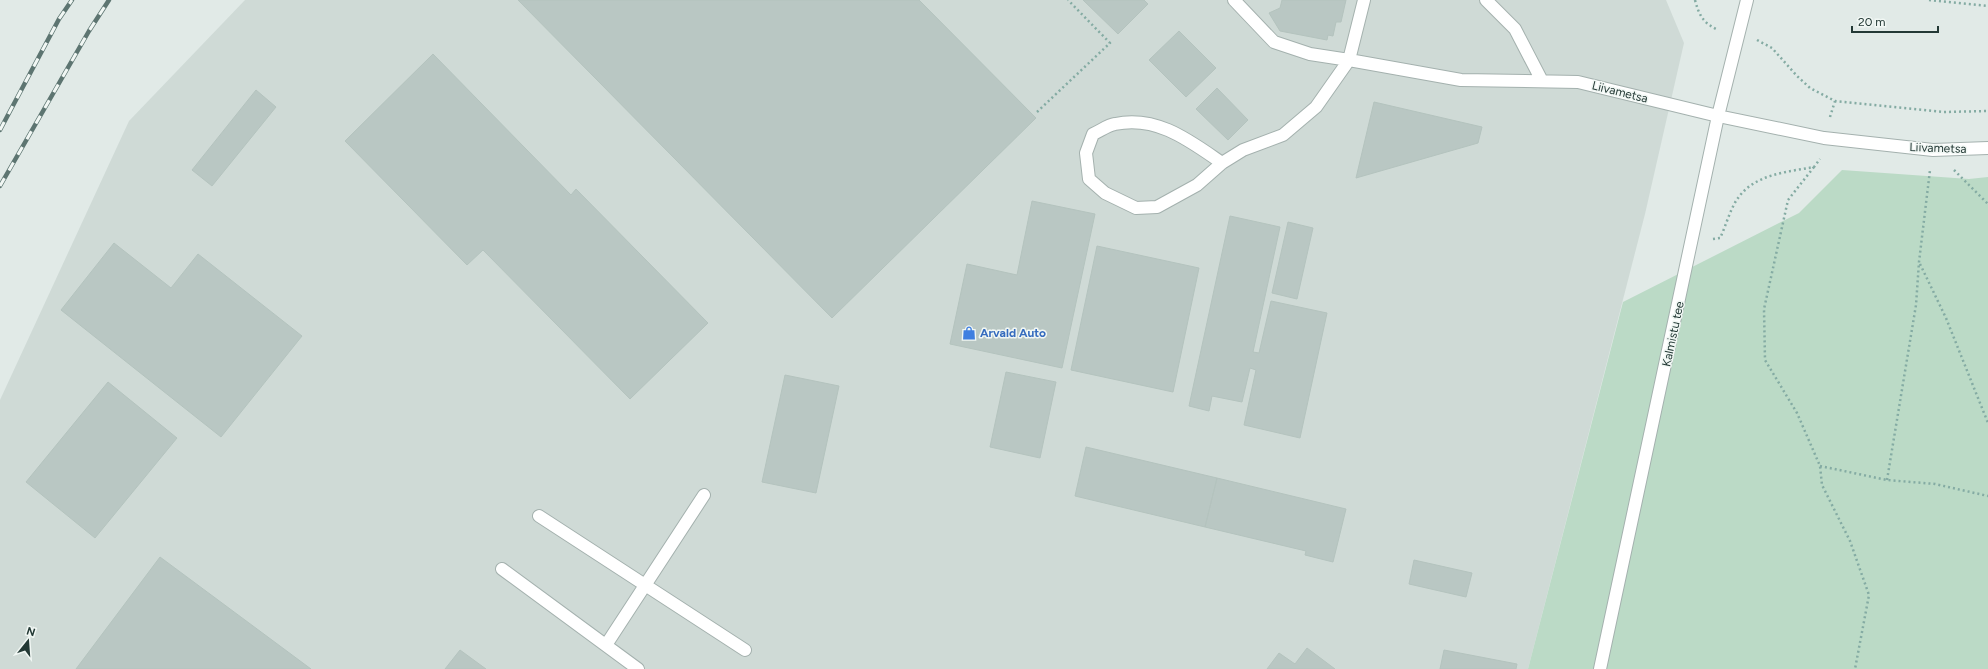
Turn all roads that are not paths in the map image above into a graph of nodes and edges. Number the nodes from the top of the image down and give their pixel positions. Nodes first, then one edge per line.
1 (1234, 0) edge
2 (1364, 0) edge
3 (1486, 0) edge
4 (1747, 0) edge
5 (1349, 60) junction
6 (1542, 81) junction
7 (1718, 116) junction
8 (1988, 148) edge
9 (1222, 163) junction
10 (704, 495) dead end
11 (539, 516) dead end
12 (502, 569) dead end
13 (645, 586) junction
14 (606, 645) junction
15 (745, 650) dead end
16 (638, 669) edge
17 (1600, 669) edge

1 - 5 street, Liivametsa
2 - 5 street
3 - 6 street
4 - 7 street, Kalmistu tee
5 - 6 street, Liivametsa
5 - 9 street
6 - 7 street, Liivametsa
7 - 8 street, Liivametsa
7 - 17 street, Kalmistu tee
9 - 9 street
10 - 13 street
11 - 13 street
12 - 14 street
13 - 14 street
13 - 15 street
14 - 16 street

